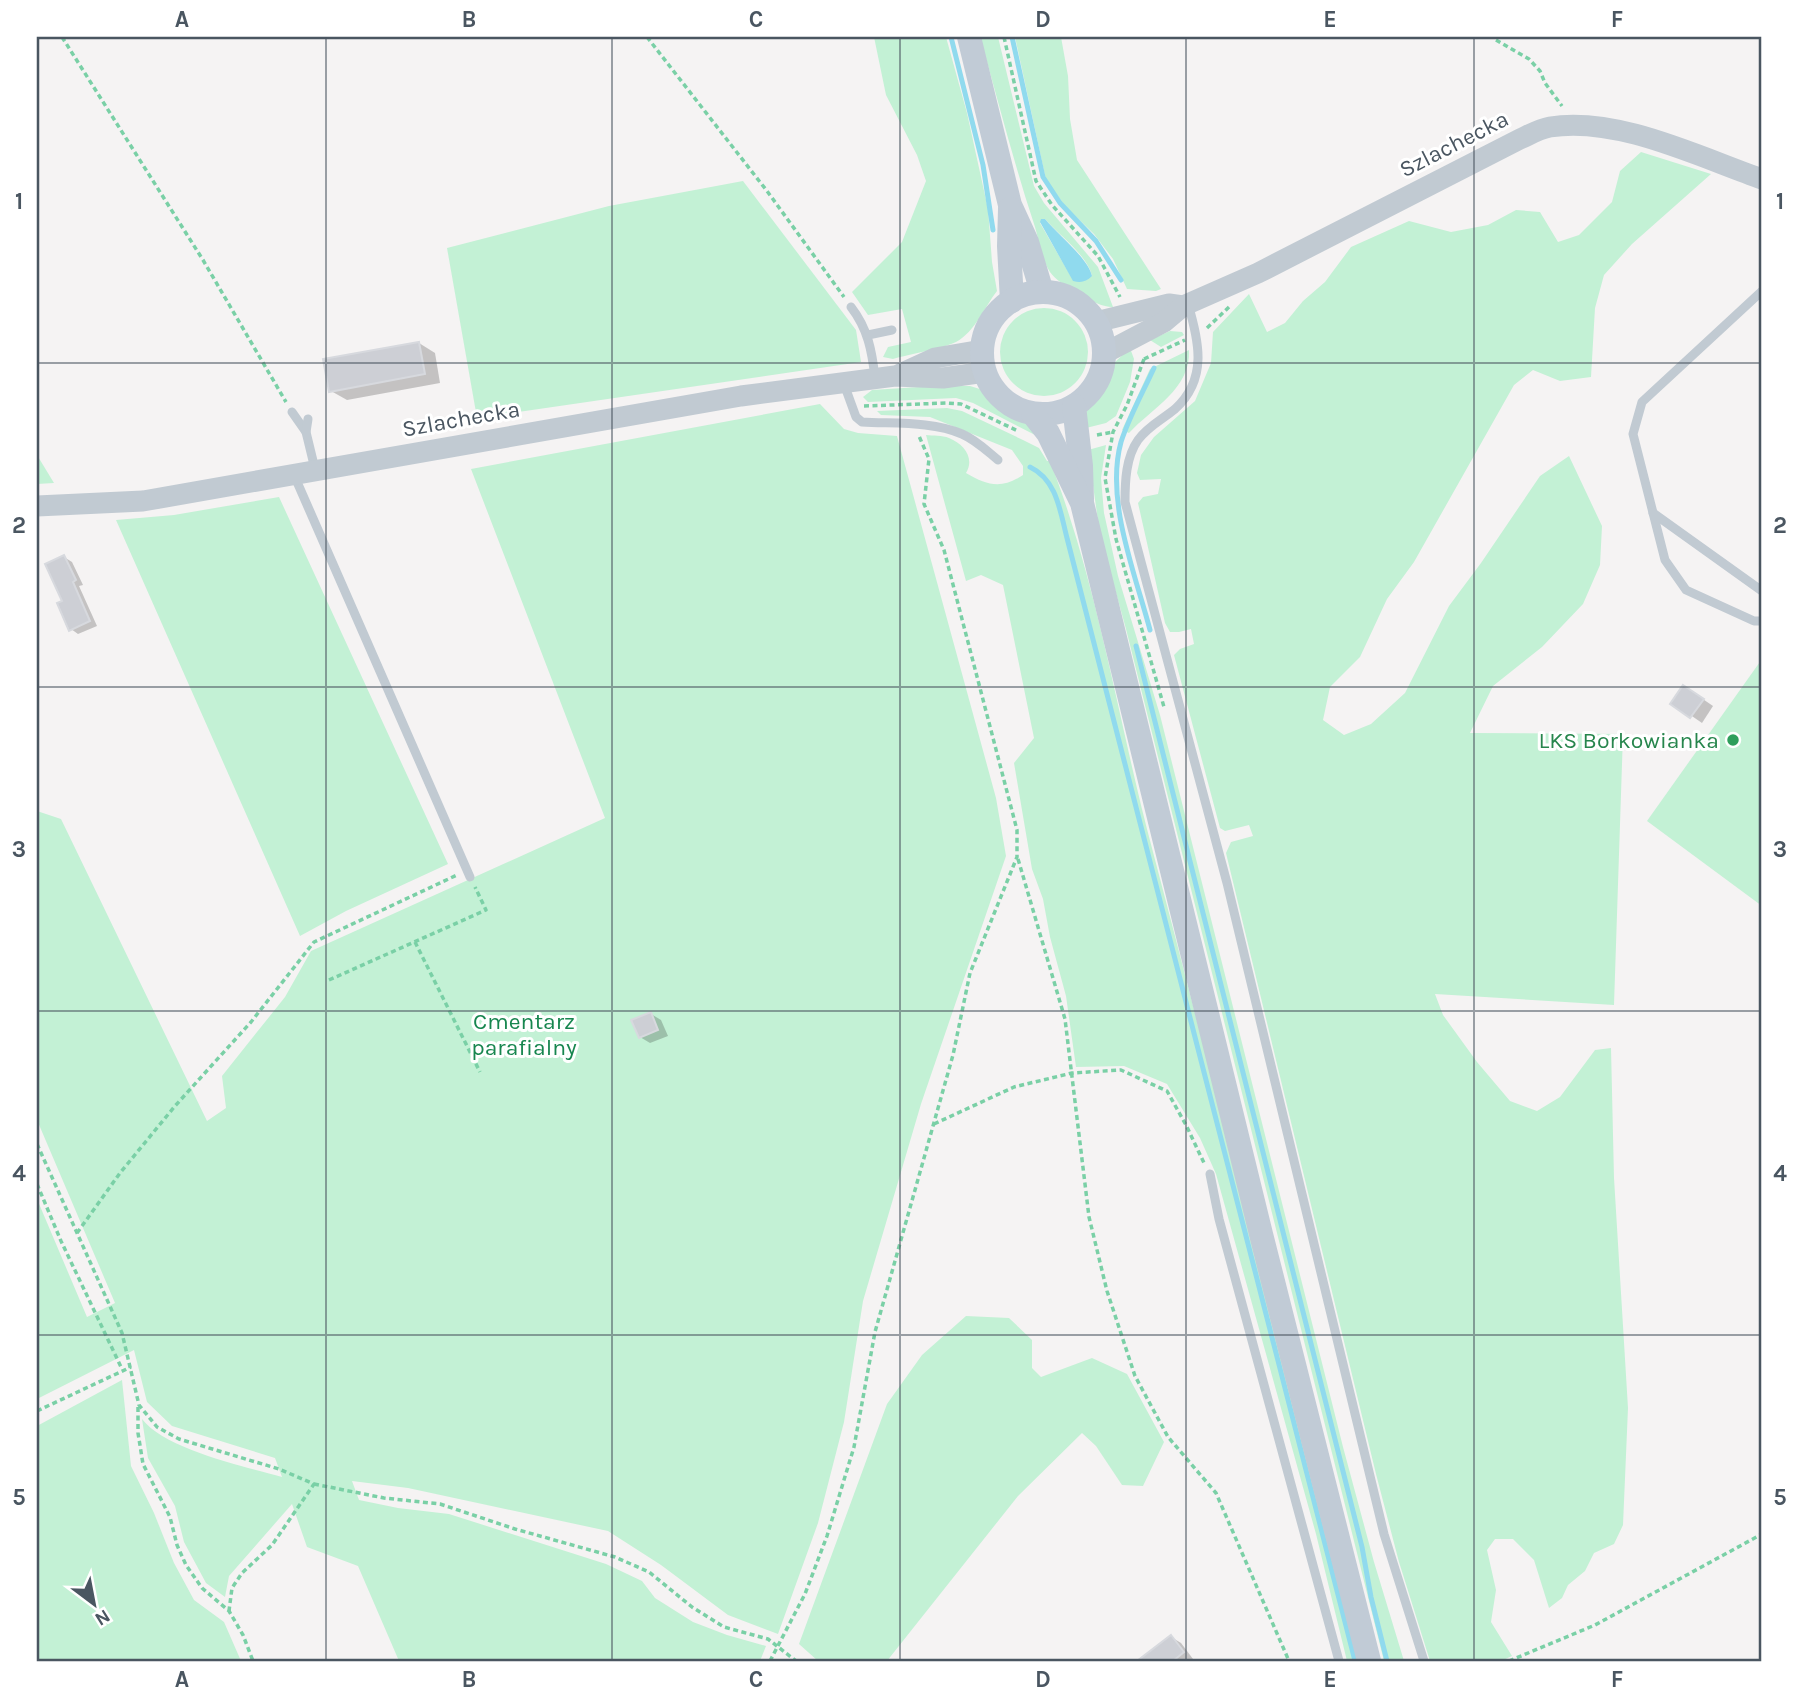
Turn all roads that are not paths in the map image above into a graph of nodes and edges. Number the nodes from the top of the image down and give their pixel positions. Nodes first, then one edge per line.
1 (969, 37) edge
2 (1762, 179) edge
3 (1010, 205) junction
4 (1762, 291) edge
5 (1042, 292) junction
6 (1012, 301) junction
7 (1186, 305) junction
8 (852, 307) road end
9 (1096, 322) junction
10 (892, 330) dead end
11 (868, 335) junction
12 (1105, 353) junction
13 (983, 361) junction
14 (885, 377) junction
15 (844, 382) junction
16 (1073, 406) junction
17 (292, 412) road end
18 (308, 419) dead end
19 (1028, 424) junction
20 (306, 432) junction
21 (998, 460) dead end
22 (315, 471) junction
23 (294, 475) junction
24 (1082, 503) junction
25 (37, 506) edge
26 (1653, 513) junction
27 (1762, 592) edge
28 (1762, 621) edge
29 (469, 874) road end
30 (1210, 1174) road end
31 (1339, 1661) edge
32 (1369, 1661) edge
33 (1424, 1661) edge

1 - 3 main road
2 - 7 street, Szlachecka
3 - 5 main road
3 - 6 main road
4 - 26 lane
5 - 6 main road
5 - 9 main road
6 - 13 main road
7 - 9 street, Szlachecka
7 - 12 street, Szlachecka
7 - 33 lane
8 - 11 lane
9 - 12 main road
10 - 11 lane
11 - 14 lane
12 - 16 main road
13 - 14 street, Szlachecka
13 - 19 main road
14 - 15 street, Szlachecka
15 - 21 lane
15 - 22 street, Szlachecka
16 - 19 main road
16 - 24 main road
17 - 20 lane
18 - 20 lane
19 - 24 main road
20 - 22 lane
22 - 23 street, Szlachecka
23 - 25 street, Szlachecka
23 - 29 lane
24 - 32 main road
26 - 27 lane
26 - 28 lane
30 - 31 lane

